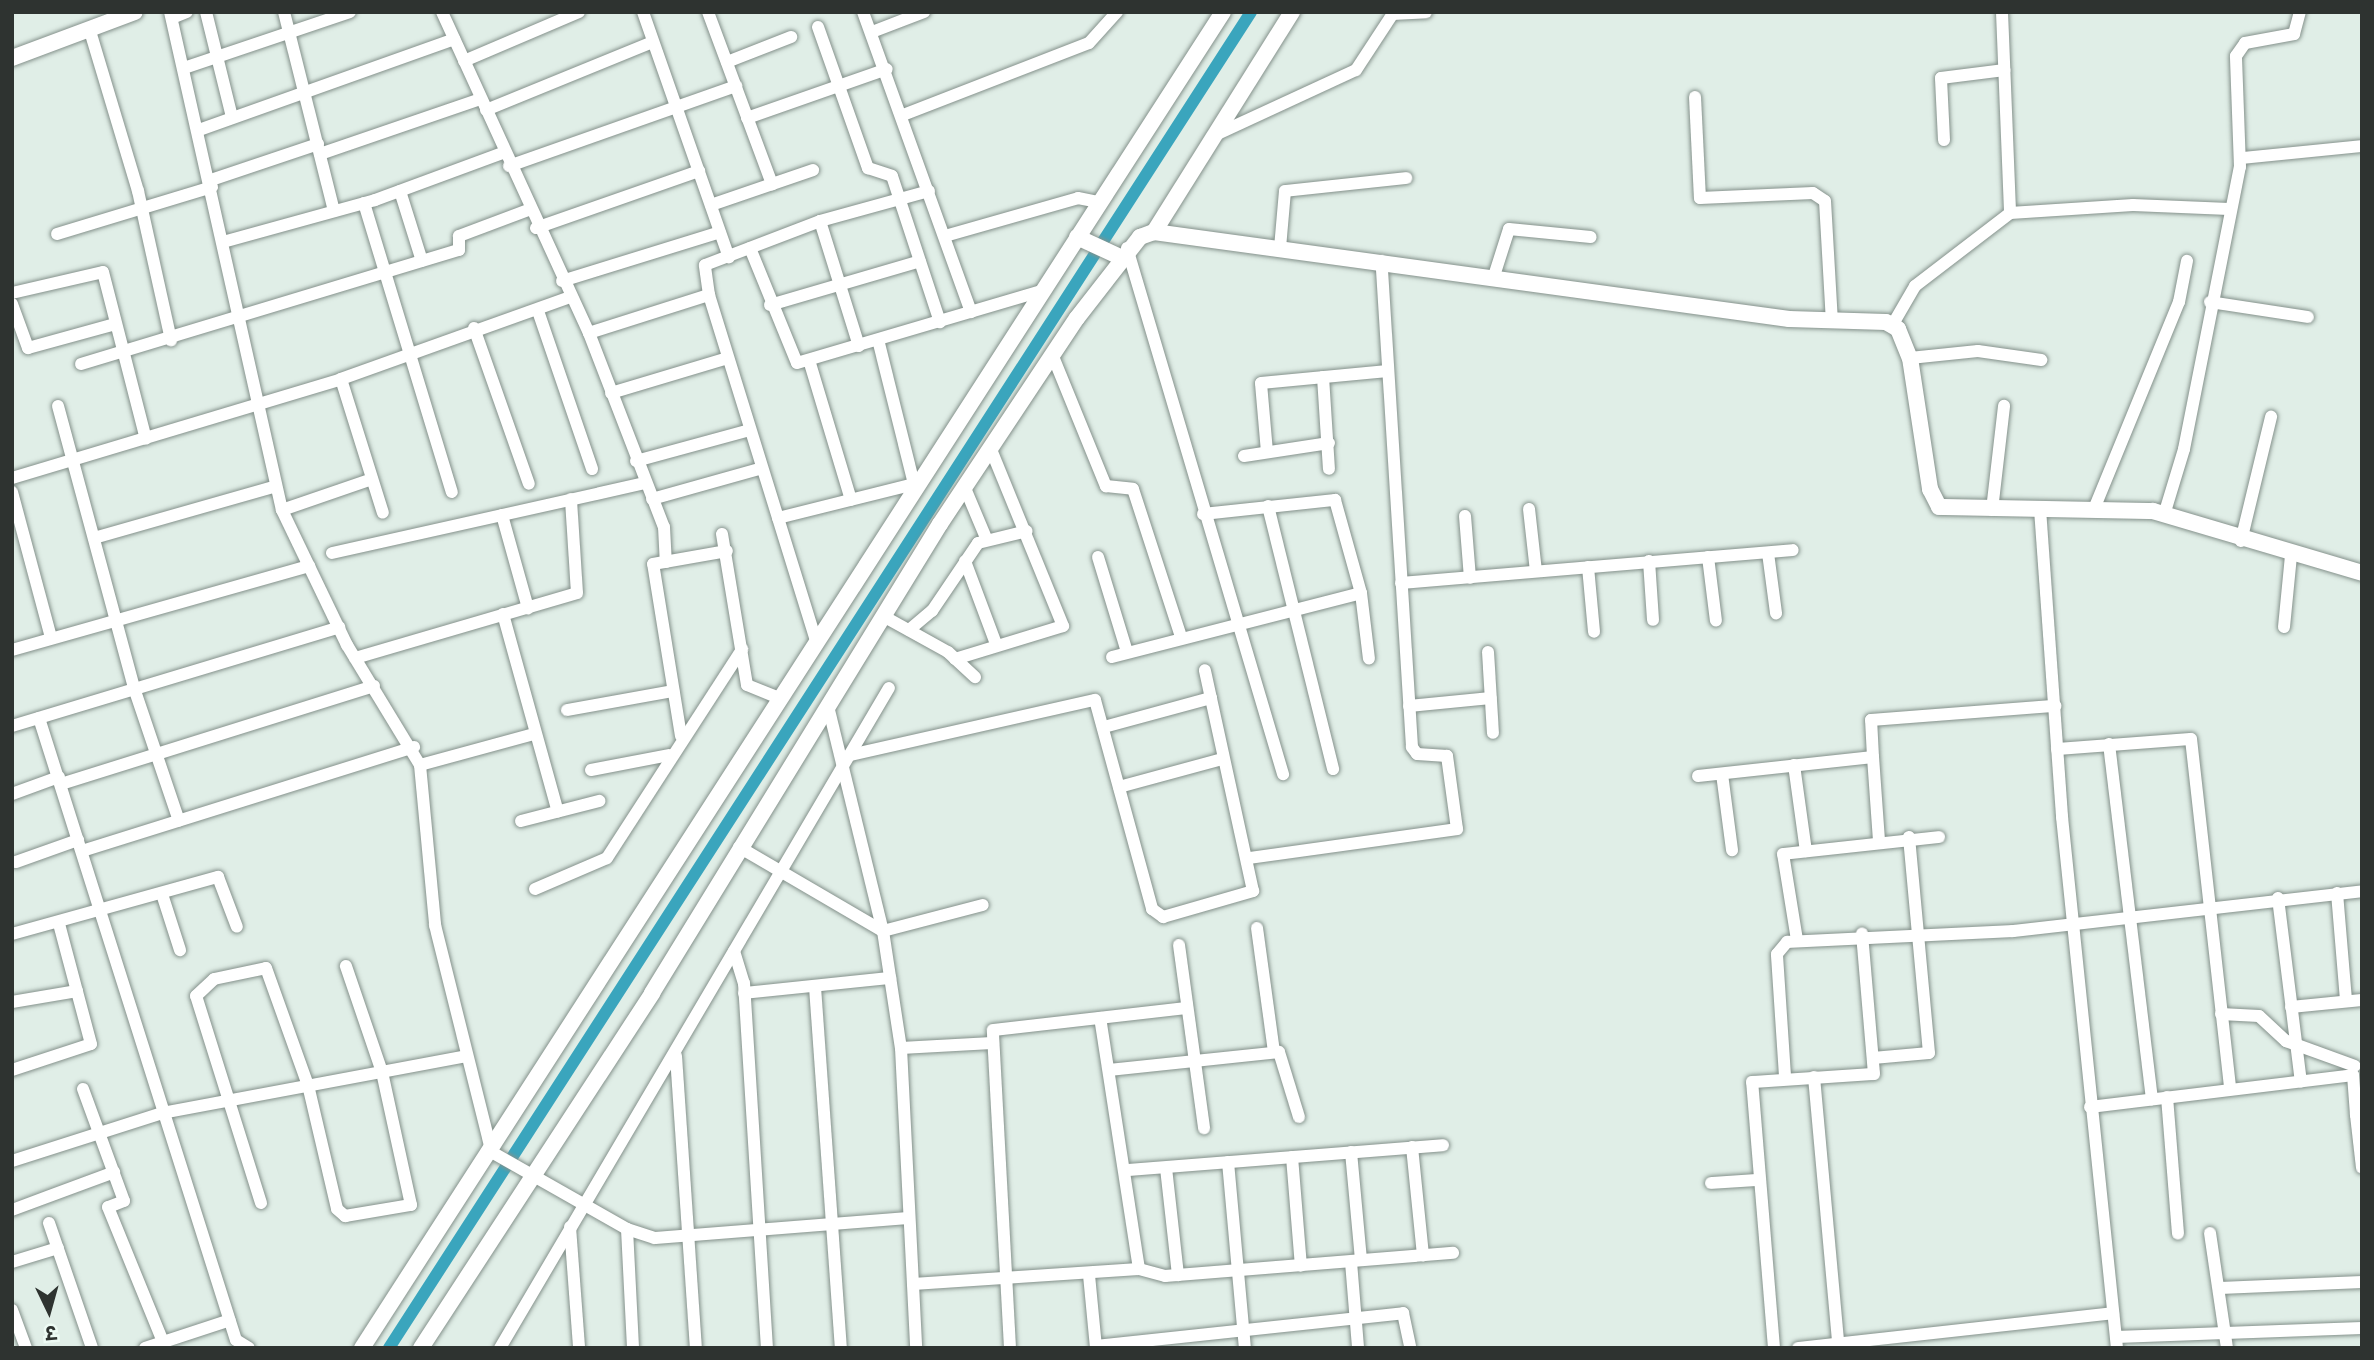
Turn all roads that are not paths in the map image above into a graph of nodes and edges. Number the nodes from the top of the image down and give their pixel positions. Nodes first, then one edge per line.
1 (135, 12) edge
2 (187, 12) edge
3 (206, 12) edge
4 (284, 12) edge
5 (350, 12) edge
6 (442, 12) edge
7 (579, 12) edge
8 (643, 12) edge
9 (708, 12) edge
10 (863, 12) edge
11 (924, 12) edge
12 (1117, 12) edge
13 (1223, 12) edge
14 (1292, 12) edge
15 (1426, 12) edge
16 (2002, 12) edge
17 (2300, 12) edge
18 (1394, 13) edge
19 (171, 15) edge
20 (818, 27) dead end
21 (90, 31) junction
22 (872, 32) junction
23 (290, 34) junction
24 (791, 37) dead end
25 (454, 40) junction
26 (653, 42) junction
27 (217, 57) junction
28 (12, 58) edge
29 (464, 61) junction
30 (727, 62) junction
31 (184, 68) junction
32 (887, 69) junction
33 (2004, 70) junction
34 (843, 85) junction
35 (736, 86) junction
36 (306, 92) junction
37 (1695, 97) dead end
38 (483, 105) junction
39 (677, 109) junction
40 (903, 116) junction
41 (232, 117) junction
42 (747, 118) junction
43 (199, 130) junction
44 (1211, 137) junction
45 (1944, 140) dead end
46 (2362, 146) edge
47 (319, 149) junction
48 (503, 153) junction
49 (2242, 158) junction
50 (509, 166) junction
51 (813, 170) dead end
52 (699, 171) junction
53 (1406, 178) dead end
54 (212, 183) junction
55 (772, 184) junction
56 (400, 191) junction
57 (929, 191) junction
58 (899, 198) junction
59 (1098, 202) junction
60 (364, 203) junction
61 (711, 205) junction
62 (141, 206) junction
63 (2229, 209) junction
64 (528, 210) junction
65 (334, 211) junction
66 (2010, 213) junction
67 (820, 221) junction
68 (536, 228) junction
69 (720, 232) junction
70 (1154, 232) junction
71 (57, 234) dead end
72 (945, 236) junction
73 (1591, 237) dead end
74 (1081, 239) junction
75 (223, 242) junction
76 (750, 248) junction
77 (1280, 248) junction
78 (1119, 253) junction
79 (729, 257) junction
80 (422, 261) junction
81 (920, 261) junction
82 (1381, 261) junction
83 (2187, 261) dead end
84 (386, 272) junction
85 (1494, 276) junction
86 (562, 281) junction
87 (840, 285) junction
88 (1039, 292) junction
89 (12, 293) edge
90 (709, 295) junction
91 (570, 297) junction
92 (2210, 302) junction
93 (12, 304) edge
94 (770, 305) junction
95 (538, 311) junction
96 (971, 312) junction
97 (2308, 317) dead end
98 (238, 318) junction
99 (940, 321) junction
100 (1832, 321) junction
101 (115, 324) junction
102 (1893, 324) junction
103 (474, 328) junction
104 (589, 333) junction
105 (171, 340) junction
106 (878, 340) junction
107 (859, 346) junction
108 (408, 354) junction
109 (1052, 354) junction
110 (122, 355) junction
111 (728, 358) junction
112 (1910, 358) junction
113 (809, 360) junction
114 (2041, 360) dead end
115 (81, 364) dead end
116 (1387, 371) junction
117 (1323, 377) junction
118 (341, 379) junction
119 (611, 393) junction
120 (255, 405) junction
121 (58, 406) dead end
122 (2004, 406) dead end
123 (2271, 417) dead end
124 (750, 430) junction
125 (146, 439) junction
126 (1329, 443) junction
127 (992, 452) junction
128 (1267, 452) junction
129 (1244, 456) dead end
130 (75, 461) junction
131 (636, 461) junction
132 (762, 468) junction
133 (592, 469) dead end
134 (1329, 469) dead end
135 (12, 478) edge
136 (372, 480) junction
137 (645, 483) junction
138 (529, 484) dead end
139 (915, 484) junction
140 (276, 486) junction
141 (965, 488) junction
142 (12, 492) edge
143 (452, 492) dead end
144 (571, 499) junction
145 (652, 499) junction
146 (851, 500) junction
147 (1268, 506) junction
148 (1529, 509) dead end
149 (2040, 509) junction
150 (2094, 509) junction
151 (282, 510) junction
152 (1992, 510) junction
153 (383, 513) dead end
154 (1202, 514) junction
155 (502, 515) junction
156 (2164, 515) junction
157 (1465, 516) dead end
158 (778, 518) junction
159 (1027, 531) junction
160 (722, 534) dead end
161 (94, 538) junction
162 (986, 538) junction
163 (2241, 541) junction
164 (1793, 550) dead end
165 (727, 551) junction
166 (332, 553) dead end
167 (1768, 553) junction
168 (2291, 556) junction
169 (1098, 557) dead end
170 (1708, 557) junction
171 (965, 561) junction
172 (1649, 561) junction
173 (666, 562) junction
174 (309, 566) junction
175 (1588, 567) junction
176 (1536, 570) junction
177 (2362, 573) edge
178 (1470, 578) junction
179 (1401, 583) junction
180 (1361, 593) junction
181 (1293, 607) junction
182 (528, 608) junction
183 (1776, 612) dead end
184 (503, 614) junction
185 (883, 616) junction
186 (118, 619) junction
187 (1653, 620) dead end
188 (1238, 621) junction
189 (1716, 621) dead end
190 (339, 627) junction
191 (2284, 627) dead end
192 (909, 630) junction
193 (1594, 632) dead end
194 (815, 637) junction
195 (1181, 637) junction
196 (51, 638) junction
197 (996, 644) junction
198 (12, 649) edge
199 (741, 649) junction
200 (1127, 652) junction
201 (1488, 652) dead end
202 (1112, 657) dead end
203 (355, 658) junction
204 (955, 659) junction
205 (1369, 659) dead end
206 (1205, 670) dead end
207 (975, 677) dead end
208 (374, 686) junction
209 (134, 688) junction
210 (889, 688) dead end
211 (673, 691) junction
212 (776, 697) junction
213 (1211, 698) junction
214 (1491, 698) junction
215 (828, 706) junction
216 (1409, 706) junction
217 (2055, 706) junction
218 (567, 710) dead end
219 (39, 718) junction
220 (12, 726) edge
221 (1104, 727) junction
222 (1493, 733) dead end
223 (534, 734) junction
224 (681, 736) junction
225 (2109, 744) junction
226 (414, 747) junction
227 (2057, 749) junction
228 (157, 754) junction
229 (669, 755) junction
230 (1873, 757) junction
231 (847, 759) junction
232 (1222, 759) junction
233 (420, 765) junction
234 (1794, 765) junction
235 (1333, 769) dead end
236 (591, 770) dead end
237 (1283, 774) dead end
238 (1722, 774) junction
239 (1698, 776) dead end
240 (60, 780) junction
241 (1119, 787) junction
242 (12, 794) edge
243 (599, 801) dead end
244 (558, 812) junction
245 (179, 821) junction
246 (521, 821) dead end
247 (1909, 837) junction
248 (1939, 837) dead end
249 (1879, 841) junction
250 (80, 846) junction
251 (739, 847) junction
252 (1732, 850) dead end
253 (1806, 851) junction
254 (1249, 858) junction
255 (16, 862) dead end
256 (780, 872) junction
257 (535, 889) dead end
258 (2362, 891) edge
259 (2337, 893) junction
260 (162, 894) junction
261 (2278, 898) junction
262 (984, 905) dead end
263 (2208, 907) junction
264 (102, 911) junction
265 (2130, 914) junction
266 (2074, 921) junction
267 (60, 923) junction
268 (237, 927) dead end
269 (1257, 928) dead end
270 (883, 931) junction
271 (1920, 931) junction
272 (12, 934) edge
273 (1862, 934) junction
274 (1797, 940) junction
275 (1180, 945) dead end
276 (180, 950) dead end
277 (734, 951) junction
278 (346, 966) dead end
279 (890, 978) junction
280 (815, 987) junction
281 (77, 991) junction
282 (744, 993) junction
283 (2362, 1000) edge
284 (2346, 1001) junction
285 (12, 1002) edge
286 (2291, 1007) junction
287 (1188, 1008) junction
288 (2221, 1014) junction
289 (1100, 1018) junction
290 (992, 1043) junction
291 (2296, 1045) junction
292 (901, 1048) junction
293 (1274, 1052) junction
294 (466, 1056) junction
295 (676, 1056) junction
296 (1873, 1058) junction
297 (1194, 1059) junction
298 (2356, 1067) edge
299 (12, 1070) edge
300 (1109, 1070) junction
301 (382, 1072) junction
302 (1785, 1076) junction
303 (1814, 1077) junction
304 (2301, 1082) junction
305 (308, 1085) junction
306 (83, 1088) dead end
307 (2230, 1088) junction
308 (2167, 1097) junction
309 (231, 1099) junction
310 (2152, 1099) junction
311 (2090, 1107) junction
312 (162, 1113) junction
313 (2359, 1115) edge
314 (1299, 1117) dead end
315 (1204, 1128) dead end
316 (101, 1132) junction
317 (1443, 1145) dead end
318 (1412, 1147) junction
319 (489, 1148) junction
320 (1351, 1153) junction
321 (1292, 1157) junction
322 (12, 1161) edge
323 (1228, 1163) junction
324 (1166, 1168) junction
325 (2362, 1168) edge
326 (1128, 1170) junction
327 (114, 1172) junction
328 (533, 1177) junction
329 (1758, 1180) junction
330 (1711, 1183) dead end
331 (261, 1203) dead end
332 (583, 1206) junction
333 (12, 1210) edge
334 (908, 1218) junction
335 (49, 1223) dead end
336 (832, 1225) junction
337 (570, 1227) junction
338 (627, 1230) junction
339 (759, 1231) junction
340 (2210, 1233) dead end
341 (2178, 1234) dead end
342 (691, 1236) junction
343 (58, 1248) junction
344 (1453, 1253) dead end
345 (1423, 1255) junction
346 (1356, 1261) junction
347 (12, 1262) edge
348 (1301, 1266) junction
349 (1139, 1269) junction
350 (1240, 1270) junction
351 (1089, 1275) junction
352 (1178, 1275) junction
353 (1006, 1280) junction
354 (2362, 1283) edge
355 (913, 1284) junction
356 (2220, 1288) junction
357 (12, 1310) edge
358 (2113, 1313) junction
359 (230, 1320) junction
360 (1356, 1321) junction
361 (2362, 1328) edge
362 (1244, 1332) junction
363 (163, 1342) junction
364 (2227, 1342) edge
365 (20, 1343) edge
366 (1838, 1343) junction
367 (2117, 1343) edge
368 (1410, 1346) dead end
369 (1096, 1347) edge
370 (92, 1348) edge
371 (145, 1348) edge
372 (249, 1348) edge
373 (362, 1348) edge
374 (421, 1348) edge
375 (500, 1348) edge
376 (579, 1348) edge
377 (633, 1348) edge
378 (696, 1348) edge
379 (767, 1348) edge
380 (841, 1348) edge
381 (916, 1348) edge
382 (1010, 1348) edge
383 (1245, 1348) edge
384 (1358, 1348) edge
385 (1774, 1348) edge
386 (1798, 1348) edge

1 - 21 street
2 - 19 street
3 - 27 street
4 - 23 street
5 - 23 street
6 - 25 street
7 - 29 street
8 - 26 street
9 - 30 street
10 - 22 street
11 - 22 street
12 - 40 street
13 - 59 street
14 - 44 street
15 - 18 street
16 - 33 street
17 - 49 street
18 - 44 street
19 - 31 street
20 - 34 street
21 - 28 street
21 - 62 street
22 - 32 street
23 - 27 street
23 - 36 street
24 - 30 street
25 - 29 street
25 - 36 street
26 - 38 street
26 - 39 street
27 - 31 street
27 - 41 street
29 - 38 street
30 - 35 street
31 - 43 street
32 - 34 street
32 - 40 street
33 - 45 street
33 - 66 street
34 - 42 street
34 - 58 street
35 - 39 street
35 - 42 street
36 - 41 street
36 - 47 street
37 - 100 street
38 - 47 street
38 - 48 street
39 - 50 street
39 - 52 street
40 - 57 street
41 - 43 street
42 - 55 street
43 - 54 street
44 - 70 street
46 - 49 street
47 - 54 street
47 - 65 street
48 - 50 street
48 - 56 street
49 - 63 street
50 - 64 street
51 - 55 street
52 - 61 street
52 - 68 street
53 - 77 street
54 - 62 street
54 - 75 street
55 - 61 street
56 - 60 street
56 - 80 street
57 - 58 street
57 - 72 street
58 - 67 street
58 - 81 street
59 - 72 street
59 - 74 street
60 - 65 street
60 - 84 street
61 - 69 street
62 - 71 street
62 - 105 street
63 - 66 street
63 - 92 street
64 - 68 street
64 - 80 street
65 - 75 street
66 - 102 street
67 - 76 street
67 - 87 street
68 - 86 street
69 - 79 street
69 - 86 street
70 - 77 street
70 - 78 street
72 - 96 street
73 - 85 street
74 - 78 street
74 - 88 street
75 - 98 street
76 - 79 street
76 - 94 street
77 - 82 street
78 - 109 street
78 - 154 street
79 - 90 street
80 - 84 street
81 - 87 street
81 - 99 street
82 - 85 street
82 - 116 street
83 - 150 street
84 - 98 street
84 - 108 street
85 - 100 street
86 - 91 street
87 - 94 street
87 - 107 street
88 - 96 street
88 - 139 street
89 - 101 street
90 - 104 street
90 - 111 street
91 - 95 street
91 - 104 street
92 - 97 street
92 - 156 street
93 - 101 street
94 - 113 street
95 - 103 street
95 - 133 street
96 - 99 street
98 - 105 street
98 - 120 street
99 - 106 street
100 - 102 street
101 - 110 street
102 - 112 street
103 - 108 street
103 - 138 street
104 - 119 street
105 - 110 street
106 - 107 street
106 - 139 street
107 - 113 street
108 - 118 street
108 - 143 street
109 - 127 street
109 - 195 street
110 - 115 street
110 - 125 street
111 - 119 street
111 - 124 street
112 - 114 street
112 - 152 street
113 - 146 street
116 - 117 street
116 - 179 street
117 - 126 street
117 - 128 street
118 - 120 street
118 - 136 street
119 - 131 street
120 - 125 street
120 - 140 street
121 - 130 street
122 - 152 street
123 - 163 street
124 - 131 street
124 - 132 street
125 - 130 street
126 - 128 street
126 - 134 street
127 - 141 street
127 - 159 street
128 - 129 street
130 - 135 street
130 - 161 street
131 - 137 street
132 - 145 street
132 - 158 street
136 - 151 street
136 - 153 street
137 - 144 street
137 - 145 street
139 - 146 street
139 - 194 street
140 - 151 street
140 - 161 street
141 - 162 street
141 - 185 street
142 - 196 street
144 - 155 street
144 - 182 street
145 - 173 street
146 - 158 street
147 - 154 street
147 - 180 street
147 - 181 street
148 - 176 street
149 - 150 street
149 - 152 street
149 - 217 street
150 - 156 street
151 - 174 street
154 - 188 street
155 - 166 street
155 - 182 street
156 - 163 street
157 - 178 street
158 - 194 street
159 - 162 street
159 - 197 street
160 - 165 street
161 - 186 street
162 - 171 street
163 - 168 street
164 - 167 street
165 - 173 street
165 - 199 street
167 - 170 street
167 - 183 street
168 - 177 street
168 - 191 street
169 - 200 street
170 - 172 street
170 - 189 street
171 - 192 street
171 - 197 street
172 - 175 street
172 - 187 street
173 - 211 street
174 - 186 street
174 - 190 street
175 - 176 street
175 - 193 street
176 - 178 street
178 - 179 street
179 - 216 street
180 - 181 street
180 - 205 street
181 - 188 street
181 - 235 street
182 - 184 street
184 - 203 street
184 - 223 street
185 - 192 street
185 - 215 street
186 - 196 street
186 - 209 street
188 - 195 street
188 - 237 street
190 - 203 street
190 - 209 street
192 - 204 street
194 - 212 street
195 - 200 street
196 - 198 street
197 - 204 street
199 - 212 street
199 - 224 street
200 - 202 street
201 - 214 street
203 - 208 street
204 - 207 street
206 - 213 street
208 - 226 street
208 - 228 street
209 - 219 street
209 - 228 street
210 - 231 street
211 - 218 street
211 - 224 street
212 - 319 street
213 - 221 street
213 - 232 street
214 - 216 street
214 - 222 street
215 - 231 street
215 - 251 street
216 - 254 street
217 - 227 street
217 - 230 street
219 - 220 street
219 - 240 street
221 - 231 street
221 - 241 street
223 - 233 street
223 - 244 street
224 - 229 street
225 - 227 street
225 - 263 street
225 - 265 street
226 - 233 street
226 - 245 street
227 - 266 street
228 - 240 street
228 - 245 street
229 - 236 street
229 - 257 street
230 - 234 street
230 - 249 street
231 - 256 street
231 - 270 street
232 - 241 street
232 - 254 street
233 - 294 street
234 - 238 street
234 - 253 street
238 - 239 street
238 - 252 street
240 - 242 street
240 - 250 street
241 - 254 street
243 - 244 street
244 - 246 street
245 - 250 street
247 - 248 street
247 - 249 street
247 - 271 street
249 - 253 street
250 - 255 street
250 - 264 street
251 - 256 street
251 - 328 street
253 - 274 street
256 - 270 street
256 - 277 street
258 - 259 street
259 - 261 street
259 - 284 street
260 - 264 street
260 - 268 street
260 - 276 street
261 - 263 street
261 - 286 street
262 - 270 street
263 - 265 street
263 - 288 street
264 - 267 street
264 - 312 street
265 - 266 street
265 - 310 street
266 - 271 street
266 - 311 street
267 - 272 street
267 - 281 street
269 - 293 street
270 - 279 street
271 - 273 street
271 - 296 street
273 - 274 street
273 - 296 street
274 - 302 street
275 - 287 street
277 - 282 street
277 - 295 street
278 - 301 street
279 - 280 street
279 - 292 street
280 - 282 street
280 - 336 street
281 - 285 street
281 - 299 street
282 - 339 street
283 - 284 street
284 - 286 street
286 - 291 street
287 - 289 street
287 - 297 street
288 - 291 street
288 - 307 street
289 - 290 street
289 - 300 street
290 - 292 street
290 - 353 street
291 - 298 street
291 - 304 street
292 - 334 street
293 - 297 street
293 - 314 street
294 - 301 street
294 - 319 street
295 - 332 street
295 - 342 street
296 - 303 street
297 - 300 street
297 - 315 street
298 - 304 street
298 - 313 street
300 - 326 street
301 - 305 street
301 - 305 street
302 - 303 street
302 - 329 street
303 - 366 street
304 - 307 street
305 - 309 street
305 - 309 street
306 - 316 street
307 - 308 street
308 - 310 street
308 - 341 street
309 - 312 street
309 - 331 street
310 - 311 street
311 - 358 street
312 - 316 street
312 - 359 street
313 - 325 street
316 - 322 street
316 - 327 street
317 - 318 street
318 - 320 street
318 - 345 street
319 - 328 street
319 - 373 street
320 - 321 street
320 - 346 street
321 - 323 street
321 - 348 street
323 - 324 street
323 - 350 street
324 - 326 street
324 - 352 street
326 - 349 street
327 - 333 street
327 - 363 street
328 - 332 street
328 - 374 street
329 - 330 street
329 - 385 street
332 - 337 street
332 - 338 street
334 - 336 street
334 - 355 street
335 - 343 street
336 - 339 street
336 - 380 street
337 - 375 street
337 - 376 street
338 - 342 street
338 - 377 street
339 - 342 street
339 - 379 street
340 - 356 street
342 - 378 street
343 - 347 street
343 - 370 street
344 - 345 street
345 - 346 street
346 - 348 street
346 - 360 street
348 - 350 street
349 - 351 street
349 - 352 street
350 - 352 street
350 - 362 street
351 - 353 street
351 - 369 street
353 - 355 street
353 - 382 street
354 - 356 street
355 - 381 street
356 - 364 street
357 - 365 street
358 - 366 street
358 - 367 street
359 - 363 street
359 - 372 street
360 - 362 street
360 - 368 street
360 - 384 street
361 - 364 street
362 - 369 street
362 - 383 street
363 - 371 street
364 - 367 street
366 - 386 street

